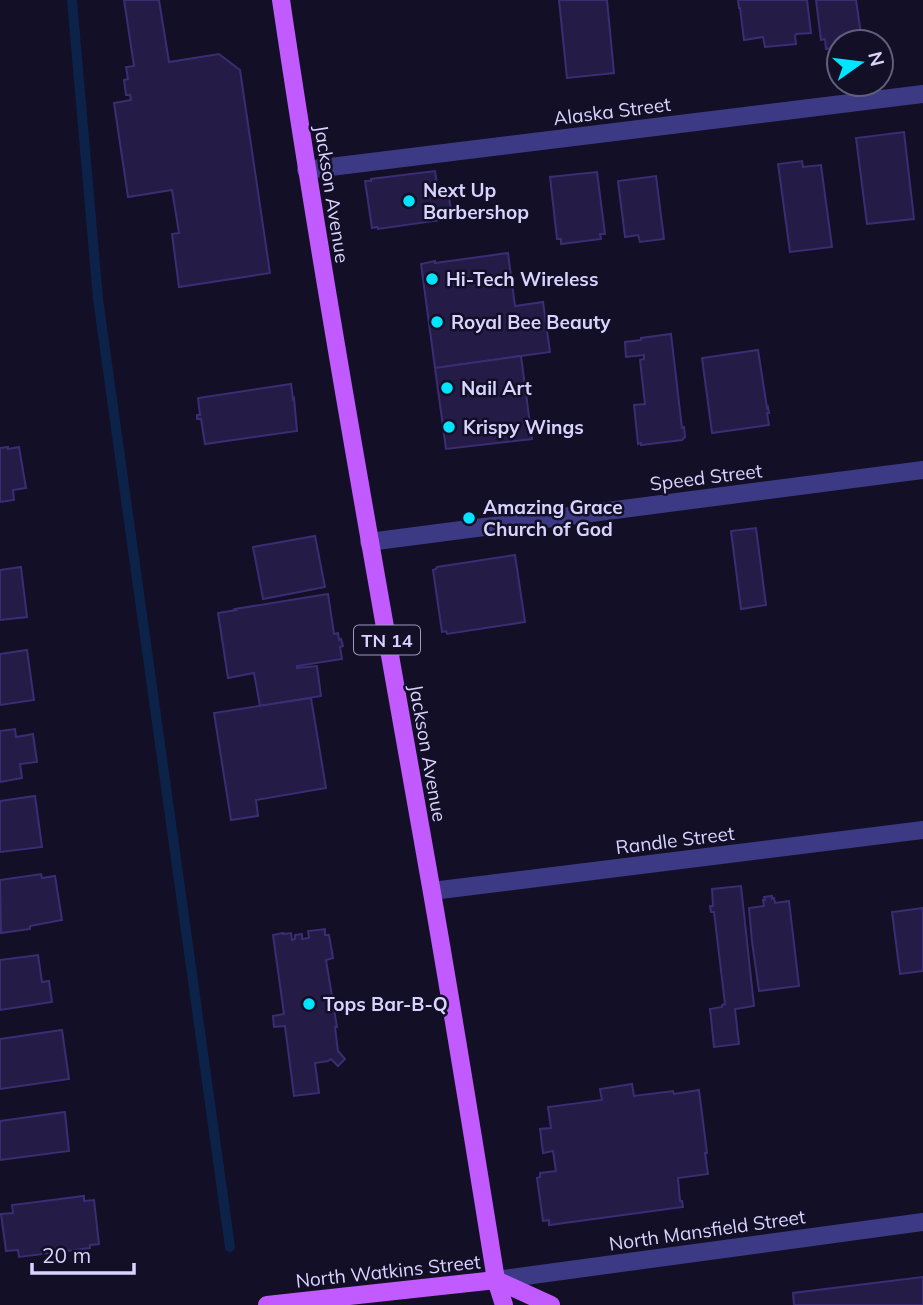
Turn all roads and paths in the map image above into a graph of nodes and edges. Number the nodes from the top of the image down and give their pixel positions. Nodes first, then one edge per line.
1 (281, 0) edge
2 (923, 93) edge
3 (306, 170) junction
4 (923, 470) edge
5 (369, 542) junction
6 (923, 830) edge
7 (432, 891) junction
8 (923, 1222) edge
9 (496, 1280) junction
10 (337, 1301) edge
11 (267, 1305) edge
12 (504, 1305) edge
13 (551, 1305) edge

1 - 3 main road, Jackson Avenue / TN 14
2 - 3 street, Alaska Street
3 - 5 main road, Jackson Avenue / TN 14
4 - 5 street, Speed Street
5 - 7 main road, Jackson Avenue / TN 14
6 - 7 street, Randle Street
7 - 9 main road, Jackson Avenue / TN 14
8 - 9 street, North Mansfield Street
9 - 10 main road, North Watkins Street
9 - 12 main road, Jackson Avenue / TN 14
9 - 13 main road, North Watkins Street
10 - 11 main road, North Watkins Street

